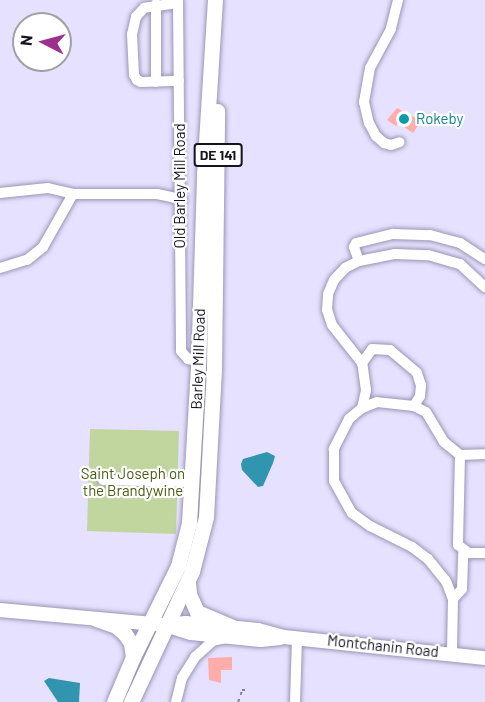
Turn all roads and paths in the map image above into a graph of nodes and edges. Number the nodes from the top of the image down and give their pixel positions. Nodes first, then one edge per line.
1 (215, 0) edge
2 (398, 0) edge
3 (178, 1) edge
4 (156, 4) junction
5 (179, 81) junction
6 (156, 82) junction
7 (400, 142) dead end
8 (0, 193) edge
9 (73, 194) junction
10 (181, 199) junction
11 (485, 259) edge
12 (359, 261) junction
13 (0, 268) edge
14 (485, 287) edge
15 (198, 361) junction
16 (362, 363) junction
17 (414, 406) junction
18 (362, 408) junction
19 (485, 453) edge
20 (460, 455) junction
21 (209, 463) junction
22 (103, 480) dead end
23 (193, 482) junction
24 (463, 551) junction
25 (485, 553) edge
26 (188, 582) junction
27 (453, 600) junction
28 (0, 610) edge
29 (96, 619) junction
30 (149, 624) junction
31 (165, 625) junction
32 (236, 633) junction
33 (290, 638) junction
34 (452, 653) junction
35 (133, 657) junction
36 (484, 658) edge
37 (247, 690) dead end
38 (114, 702) edge
39 (131, 702) edge
40 (176, 702) edge
41 (237, 702) edge
42 (295, 702) edge

1 - 15 highway, Barley Mill Road / DE 141
1 - 21 highway, Barley Mill Road / DE 141
2 - 7 street
3 - 4 street
3 - 5 street, Old Barley Mill Road
4 - 6 street
4 - 6 street
5 - 6 street
5 - 10 street, Old Barley Mill Road
8 - 9 street
9 - 10 street
9 - 13 street
10 - 15 street, Old Barley Mill Road
11 - 12 street
12 - 14 street
12 - 16 street
15 - 21 highway
15 - 23 highway, Barley Mill Road / DE 141
16 - 17 street
16 - 18 street
17 - 18 street
17 - 20 street
18 - 27 street
19 - 20 street
20 - 24 street
21 - 26 highway, Barley Mill Road / DE 141
22 - 23 street
23 - 30 highway, Barley Mill Road / DE 141
24 - 25 street
24 - 27 street
26 - 31 highway, Barley Mill Road / DE 141
26 - 32 highway
27 - 34 street
28 - 29 main road, Montchanin Road
29 - 30 main road, Montchanin Road
29 - 35 highway
30 - 31 main road, Montchanin Road
30 - 35 highway, Barley Mill Road / DE 141
31 - 32 main road, Montchanin Road
31 - 39 highway, Barley Mill Road
32 - 33 main road, Montchanin Road
32 - 40 street
33 - 34 main road, Montchanin Road
33 - 42 street
34 - 36 main road, Montchanin Road
35 - 38 highway, Barley Mill Road
37 - 41 path

